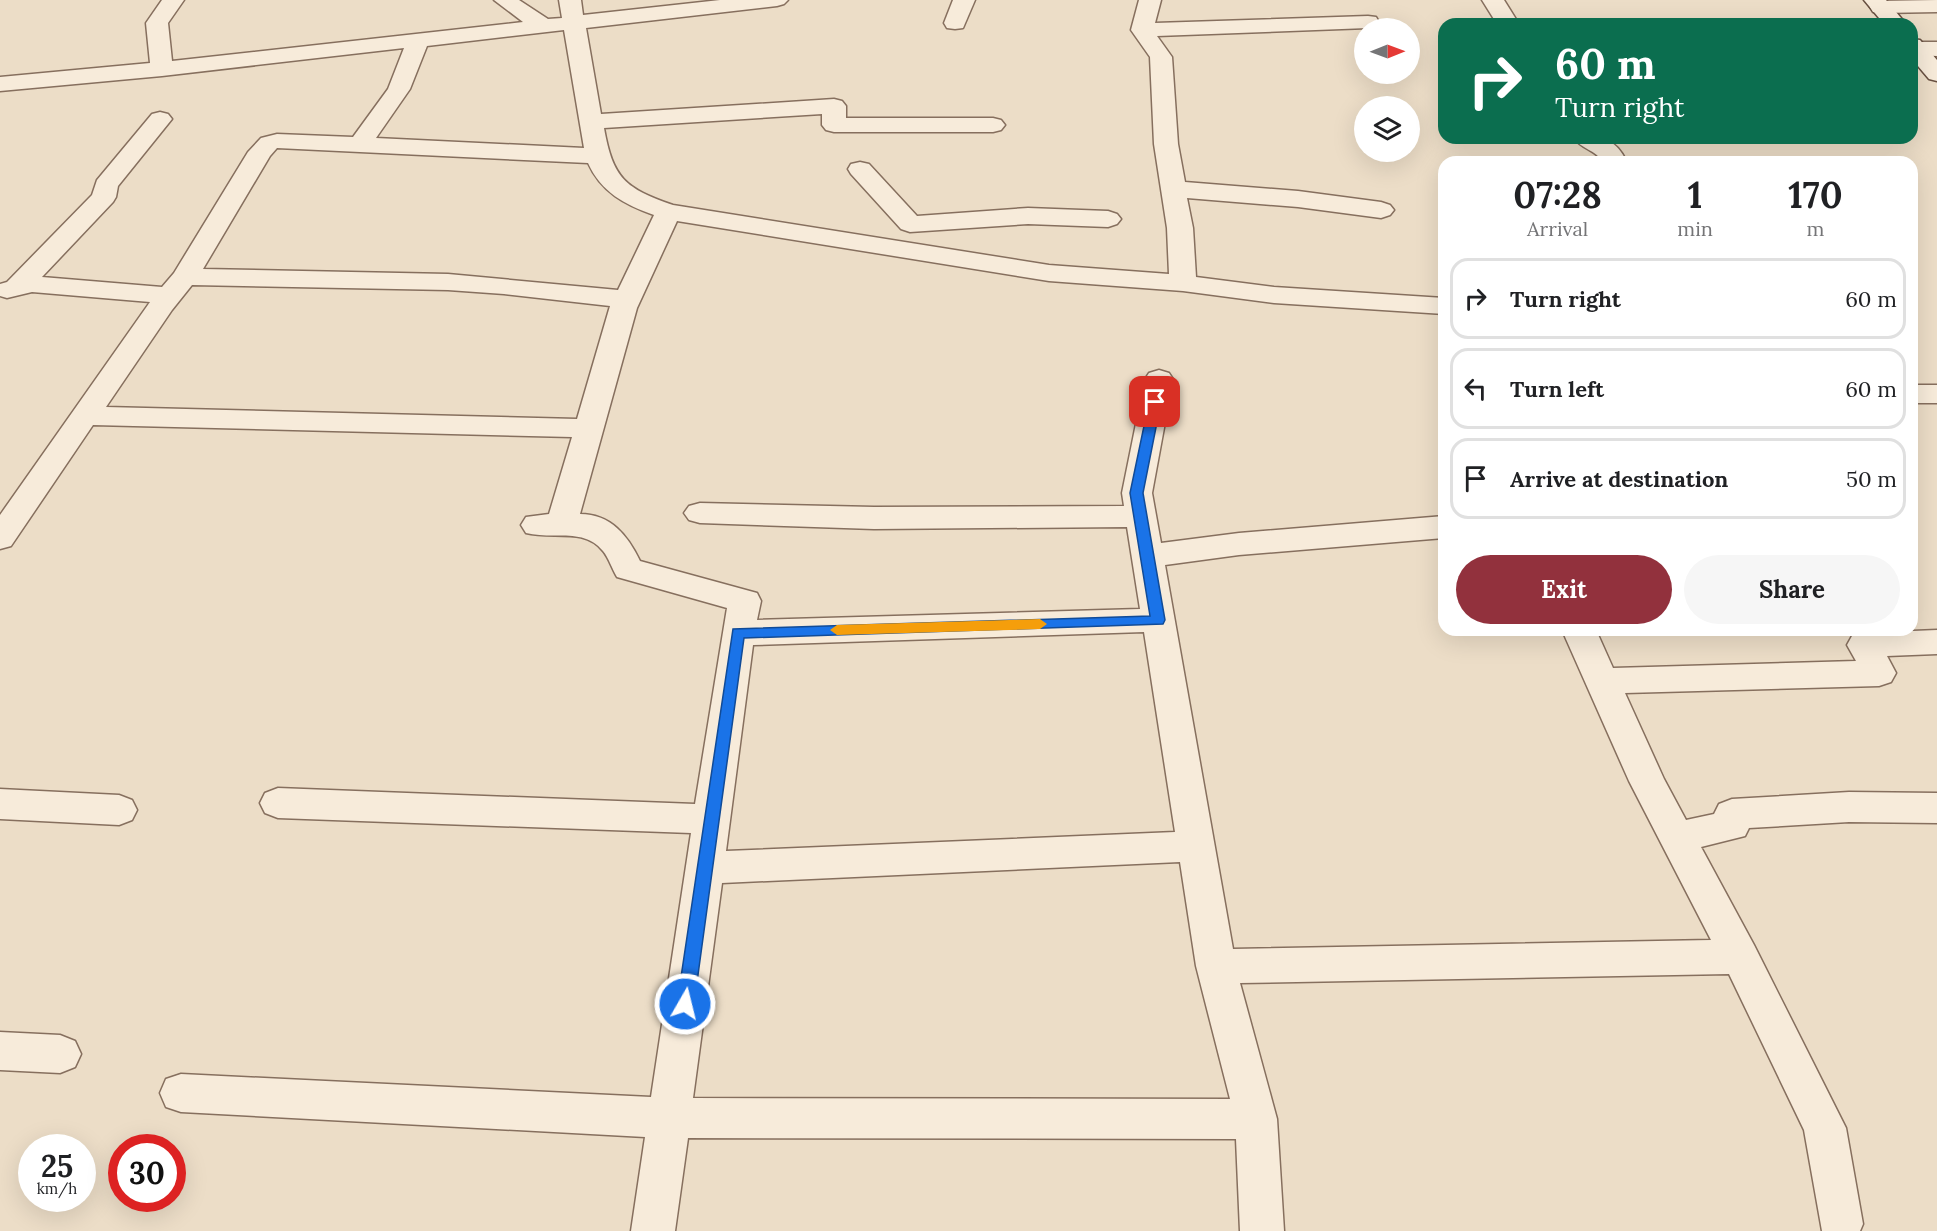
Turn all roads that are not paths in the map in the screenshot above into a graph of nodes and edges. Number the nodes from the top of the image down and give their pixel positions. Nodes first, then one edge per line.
1 (173, 0) edge
2 (505, 0) edge
3 (777, 0) edge
4 (964, 0) edge
5 (1150, 0) edge
6 (1493, 0) edge
7 (1878, 3) edge
8 (1937, 6) edge
9 (630, 9) edge
10 (573, 12) edge
11 (1504, 18) edge
12 (1890, 18) edge
13 (1354, 22) edge
14 (955, 23) dead end
15 (545, 27) junction
16 (1142, 30) junction
17 (418, 41) junction
18 (1922, 48) edge
19 (162, 69) junction
20 (1937, 74) edge
21 (0, 84) edge
22 (160, 119) dead end
23 (592, 122) junction
24 (993, 125) dead end
25 (1597, 144) edge
26 (360, 145) junction
27 (597, 156) junction
28 (1613, 156) edge
29 (861, 168) dead end
30 (1174, 189) junction
31 (1381, 210) dead end
32 (668, 212) junction
33 (1108, 219) dead end
34 (910, 224) junction
35 (904, 250) junction
36 (1183, 283) junction
37 (177, 286) junction
38 (8, 289) edge
39 (627, 298) junction
40 (1438, 306) edge
41 (1159, 379) dead end
42 (1918, 394) edge
43 (1937, 394) edge
44 (84, 416) junction
45 (588, 429) junction
46 (700, 513) dead end
47 (1140, 516) junction
48 (1438, 527) edge
49 (0, 538) edge
50 (1147, 556) junction
51 (1158, 620) junction
52 (738, 633) junction
53 (1582, 636) edge
54 (1937, 642) edge
55 (1602, 681) junction
56 (278, 803) dead end
57 (0, 804) edge
58 (1937, 808) edge
59 (119, 810) dead end
60 (711, 819) junction
61 (1677, 837) junction
62 (1196, 846) junction
63 (705, 868) junction
64 (1740, 957) junction
65 (1216, 966) junction
66 (0, 1052) edge
67 (60, 1054) dead end
68 (181, 1094) dead end
69 (669, 1119) junction
70 (1256, 1119) junction
71 (1841, 1224) dead end
72 (653, 1231) edge
73 (1262, 1231) edge

1 - 19 street
2 - 15 street
3 - 9 street
4 - 14 street
5 - 16 street
6 - 11 street
7 - 8 street
7 - 12 street
9 - 10 street
10 - 15 street
10 - 23 street
13 - 16 street
15 - 17 street
16 - 30 street
17 - 19 street
17 - 26 street
18 - 20 street
19 - 21 street
22 - 38 street
23 - 24 street
23 - 27 street
25 - 28 street
26 - 27 street
26 - 37 street
27 - 32 street
29 - 34 street
30 - 31 street
30 - 36 street
32 - 35 street
32 - 39 street
33 - 34 street
34 - 35 street
35 - 36 street
36 - 40 street
37 - 38 street
37 - 39 street
37 - 44 street
39 - 45 street
41 - 47 street
42 - 43 street
44 - 45 street
44 - 49 street
45 - 52 street
46 - 47 street
47 - 50 street
48 - 50 street
50 - 51 street
51 - 52 street
51 - 62 street
52 - 60 street
53 - 55 street
54 - 55 street
55 - 61 street
56 - 60 street
57 - 59 street
58 - 61 street
60 - 63 street
61 - 64 street
62 - 63 street
62 - 65 street
63 - 69 street
64 - 65 street
64 - 71 street
65 - 70 street
66 - 67 street
68 - 69 street
69 - 70 street
69 - 72 street
70 - 73 street

